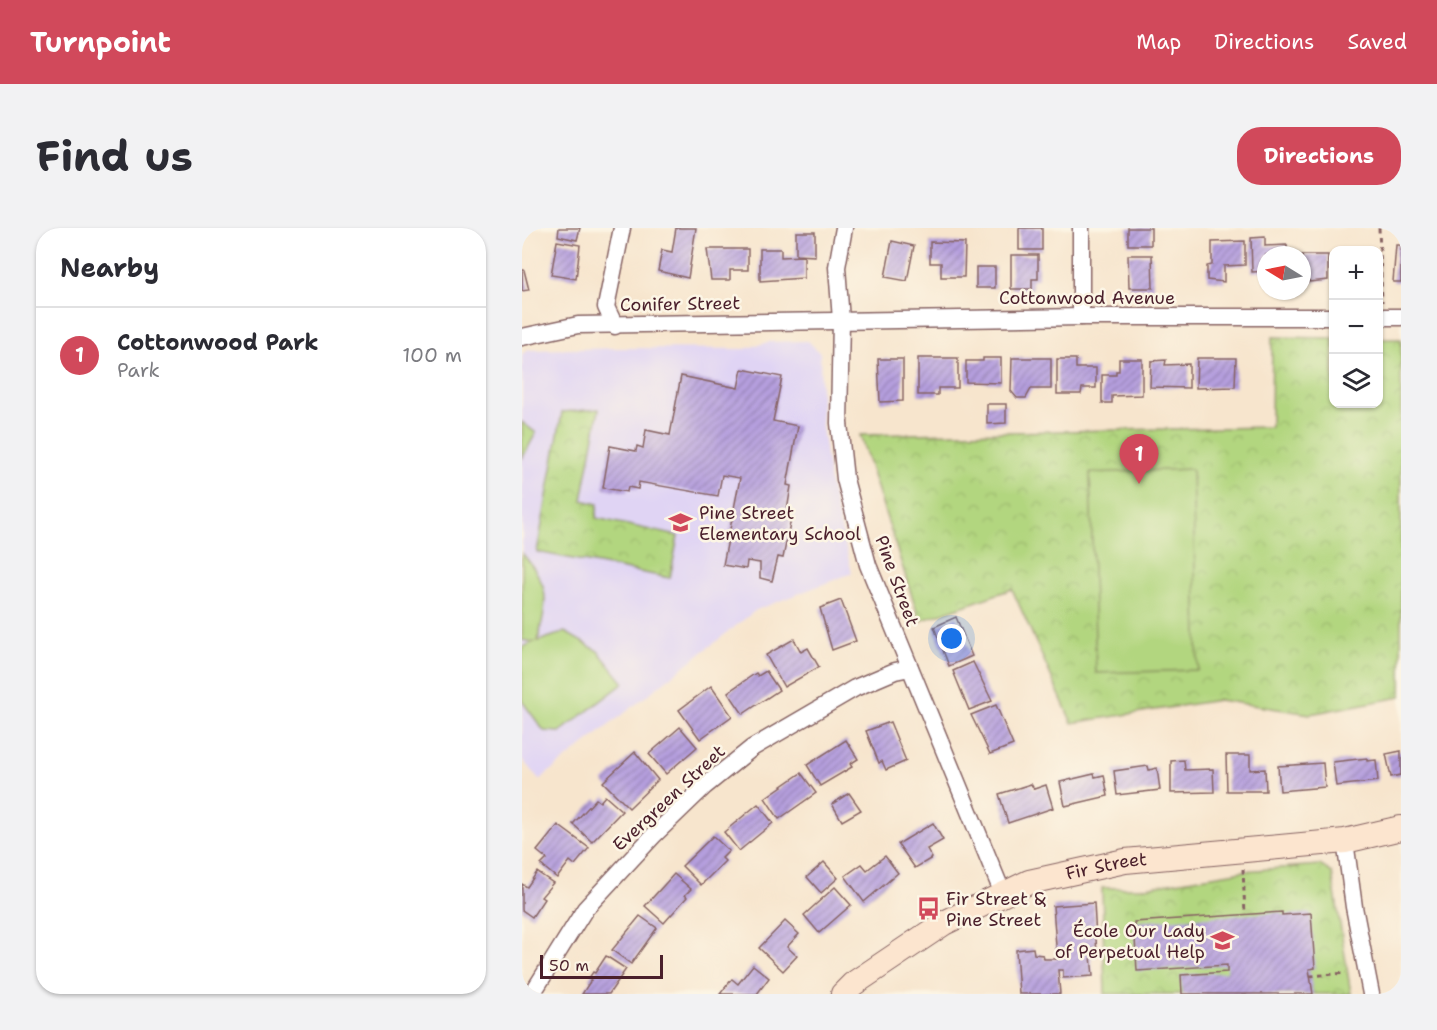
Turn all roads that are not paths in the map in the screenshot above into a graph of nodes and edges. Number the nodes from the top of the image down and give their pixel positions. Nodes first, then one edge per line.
1 (622, 228) edge
2 (844, 228) edge
3 (1081, 228) edge
4 (1081, 316) junction
5 (1329, 317) edge
6 (1383, 317) edge
7 (1401, 317) edge
8 (841, 320) junction
9 (615, 326) junction
10 (522, 337) edge
11 (910, 668) junction
12 (1401, 828) edge
13 (1345, 841) junction
14 (1003, 894) junction
15 (532, 994) edge
16 (843, 994) edge
17 (1371, 994) edge

1 - 9 street
2 - 8 street, Pine Street
3 - 4 street
4 - 5 street, Cottonwood Avenue
4 - 8 street, Cottonwood Avenue
6 - 7 street
8 - 9 street, Conifer Street
8 - 11 street, Pine Street
9 - 10 street, Conifer Street
11 - 14 street, Pine Street
11 - 15 street, Evergreen Street
12 - 13 street, Fir Street
13 - 14 street, Fir Street
13 - 17 street
14 - 16 street, Fir Street

